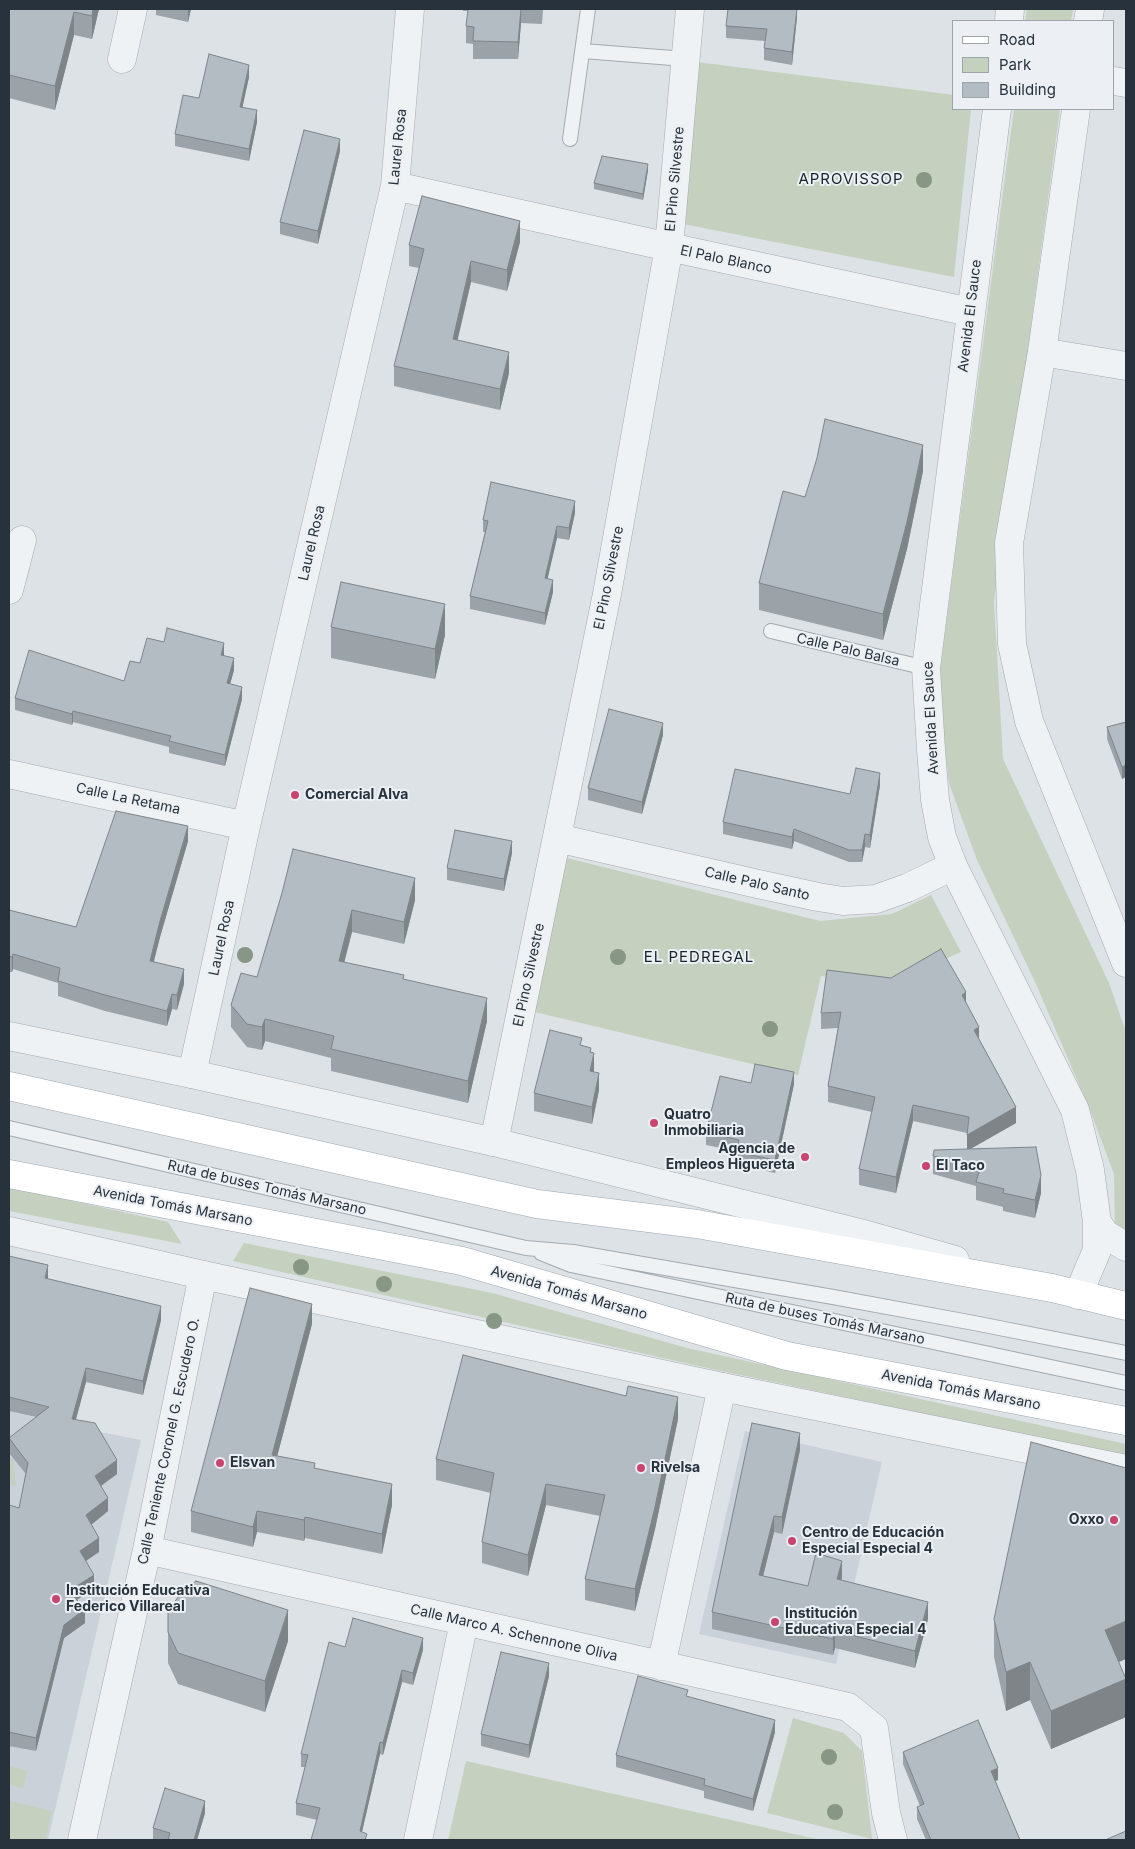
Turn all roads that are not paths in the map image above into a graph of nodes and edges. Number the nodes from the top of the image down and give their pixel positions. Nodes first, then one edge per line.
1 (133, 9) edge
2 (410, 9) edge
3 (588, 9) edge
4 (690, 9) edge
5 (584, 51) junction
6 (122, 59) dead end
7 (685, 59) junction
8 (997, 110) edge
9 (1076, 110) edge
10 (570, 139) dead end
11 (395, 186) junction
12 (669, 247) junction
13 (970, 312) junction
14 (1042, 352) junction
15 (1126, 366) edge
16 (22, 540) dead end
17 (9, 590) edge
18 (771, 632) dead end
19 (926, 668) junction
20 (9, 774) edge
21 (246, 826) junction
22 (557, 838) junction
23 (953, 866) junction
24 (1126, 963) edge
25 (9, 1036) edge
26 (192, 1074) junction
27 (9, 1086) edge
28 (9, 1128) edge
29 (494, 1142) junction
30 (9, 1174) edge
31 (1097, 1222) junction
32 (9, 1231) edge
33 (1126, 1247) edge
34 (526, 1248) junction
35 (203, 1275) junction
36 (1065, 1292) junction
37 (1126, 1306) edge
38 (1126, 1353) edge
39 (1126, 1383) edge
40 (722, 1387) junction
41 (1126, 1421) edge
42 (1126, 1469) edge
43 (147, 1550) junction
44 (464, 1622) junction
45 (661, 1666) junction
46 (82, 1840) edge
47 (418, 1840) edge
48 (894, 1840) edge

1 - 6 street
2 - 11 street, Laurel Rosa
3 - 5 lane
4 - 7 street, El Pino Silvestre
5 - 7 lane
5 - 10 lane
7 - 12 street, El Pino Silvestre
8 - 13 street, Avenida El Sauce
9 - 14 street
11 - 12 street, El Palo Blanco
11 - 21 street, Laurel Rosa
12 - 13 street, El Palo Blanco
12 - 22 street, El Pino Silvestre
13 - 19 street, Avenida El Sauce
14 - 15 street
14 - 24 street
16 - 17 street
18 - 19 lane, Calle Palo Balsa
19 - 23 street, Avenida El Sauce
20 - 21 street, Calle La Retama
21 - 26 street, Laurel Rosa
22 - 23 street, Calle Palo Santo
22 - 29 street, El Pino Silvestre
23 - 31 street, Avenida El Sauce
25 - 26 street
26 - 29 street
27 - 36 main road
28 - 34 lane, Ruta de buses Tomás Marsano
29 - 36 street
30 - 41 main road, Avenida Tomás Marsano
31 - 33 street
31 - 36 street, Avenida El Sauce
32 - 35 street
34 - 38 lane, Ruta de buses Tomás Marsano
34 - 39 lane, Ruta de buses Tomás Marsano
35 - 40 street
35 - 43 street, Calle Teniente Coronel G. Escudero O.
36 - 37 main road
40 - 42 street
40 - 45 street
43 - 44 street, Calle Marco A. Schennone Oliva
43 - 46 street, Calle Teniente Coronel G. Escudero O.
44 - 45 street, Calle Marco A. Schennone Oliva
44 - 47 street
45 - 48 street, Calle Marco A. Schennone Oliva

